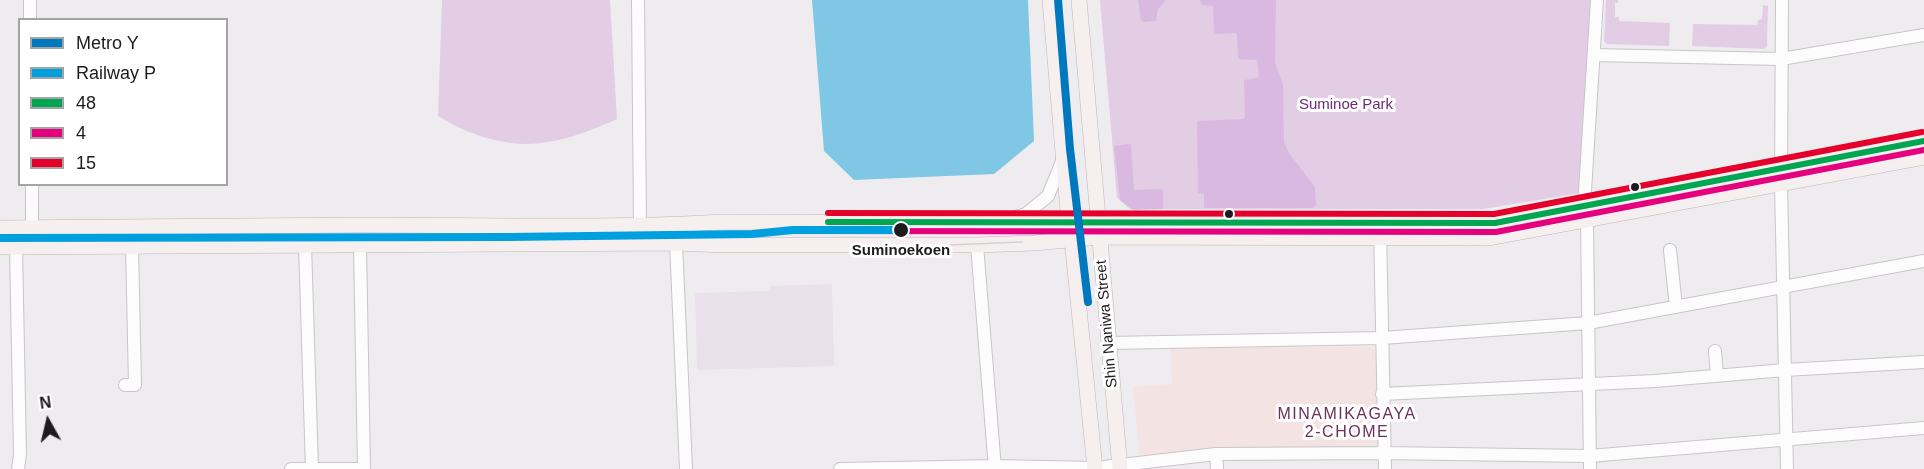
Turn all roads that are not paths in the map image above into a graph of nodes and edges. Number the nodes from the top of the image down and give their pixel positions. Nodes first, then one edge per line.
1 (30, 0) edge
2 (638, 0) edge
3 (1050, 0) edge
4 (1079, 0) edge
5 (1597, 0) edge
6 (1782, 0) edge
7 (30, 18) edge
8 (1924, 35) edge
9 (1594, 55) junction
10 (1781, 59) junction
11 (1924, 141) edge
12 (1924, 157) edge
13 (1064, 158) junction
14 (1781, 168) junction
15 (1781, 184) junction
16 (32, 186) edge
17 (1586, 213) junction
18 (1069, 222) junction
19 (1000, 223) junction
20 (640, 225) junction
21 (32, 228) junction
22 (0, 229) edge
23 (1099, 230) junction
24 (1380, 230) junction
25 (1072, 239) junction
26 (676, 243) junction
27 (360, 245) junction
28 (977, 245) junction
29 (132, 246) junction
30 (305, 246) junction
31 (0, 247) edge
32 (16, 247) junction
33 (1670, 250) dead end
34 (1924, 261) edge
35 (1784, 287) junction
36 (1676, 307) junction
37 (1588, 323) junction
38 (1382, 338) junction
39 (1108, 343) junction
40 (1715, 351) dead end
41 (1924, 363) edge
42 (1785, 370) junction
43 (1717, 376) junction
44 (1589, 384) junction
45 (125, 385) dead end
46 (1382, 394) junction
47 (1924, 428) edge
48 (1786, 440) junction
49 (1384, 453) junction
50 (1216, 454) junction
51 (1589, 456) junction
52 (1120, 467) edge
53 (995, 468) edge
54 (1095, 468) edge
55 (18, 469) edge
56 (291, 469) edge
57 (312, 469) edge
58 (357, 469) edge
59 (364, 469) edge
60 (686, 469) edge
61 (840, 469) edge
62 (1217, 469) edge
63 (1385, 469) edge
64 (1590, 469) edge
65 (1786, 469) edge

1 - 7 street
2 - 20 street
3 - 13 main road, Shin Naniwa Street
4 - 23 main road, Shin Naniwa Street
5 - 9 street
6 - 10 street
8 - 10 street
9 - 10 street
9 - 17 street
10 - 14 street
11 - 14 main road
12 - 15 main road
13 - 18 main road, Shin Naniwa Street
13 - 19 street
14 - 15 street
14 - 17 main road
15 - 17 main road
15 - 35 street
16 - 21 street
17 - 24 main road
17 - 37 street
18 - 19 main road
18 - 23 main road
18 - 25 main road, Shin Naniwa Street
19 - 20 main road
20 - 21 main road
21 - 22 main road
21 - 32 street
22 - 32 street
23 - 24 main road
23 - 25 main road
23 - 39 main road, Shin Naniwa Street
24 - 38 street
25 - 28 main road
25 - 54 main road, Shin Naniwa Street
26 - 27 main road
26 - 28 main road
26 - 60 street
27 - 30 main road
27 - 59 street
28 - 53 street
29 - 30 main road
29 - 32 main road
29 - 45 street
30 - 57 street
31 - 32 main road
32 - 55 street
33 - 36 street
34 - 35 street
35 - 36 street
35 - 42 street
36 - 37 street
37 - 38 street
37 - 44 street
38 - 39 street
38 - 46 street
39 - 52 main road, Shin Naniwa Street
40 - 43 street
41 - 42 street
42 - 43 street
42 - 48 street
43 - 44 street
44 - 46 street
44 - 51 street
46 - 49 street
47 - 48 street
48 - 51 street
48 - 65 street
49 - 50 street
49 - 51 street
49 - 63 street
50 - 52 street
50 - 62 street
51 - 64 street
52 - 54 street
53 - 54 street
53 - 61 street
56 - 57 street
57 - 58 street

